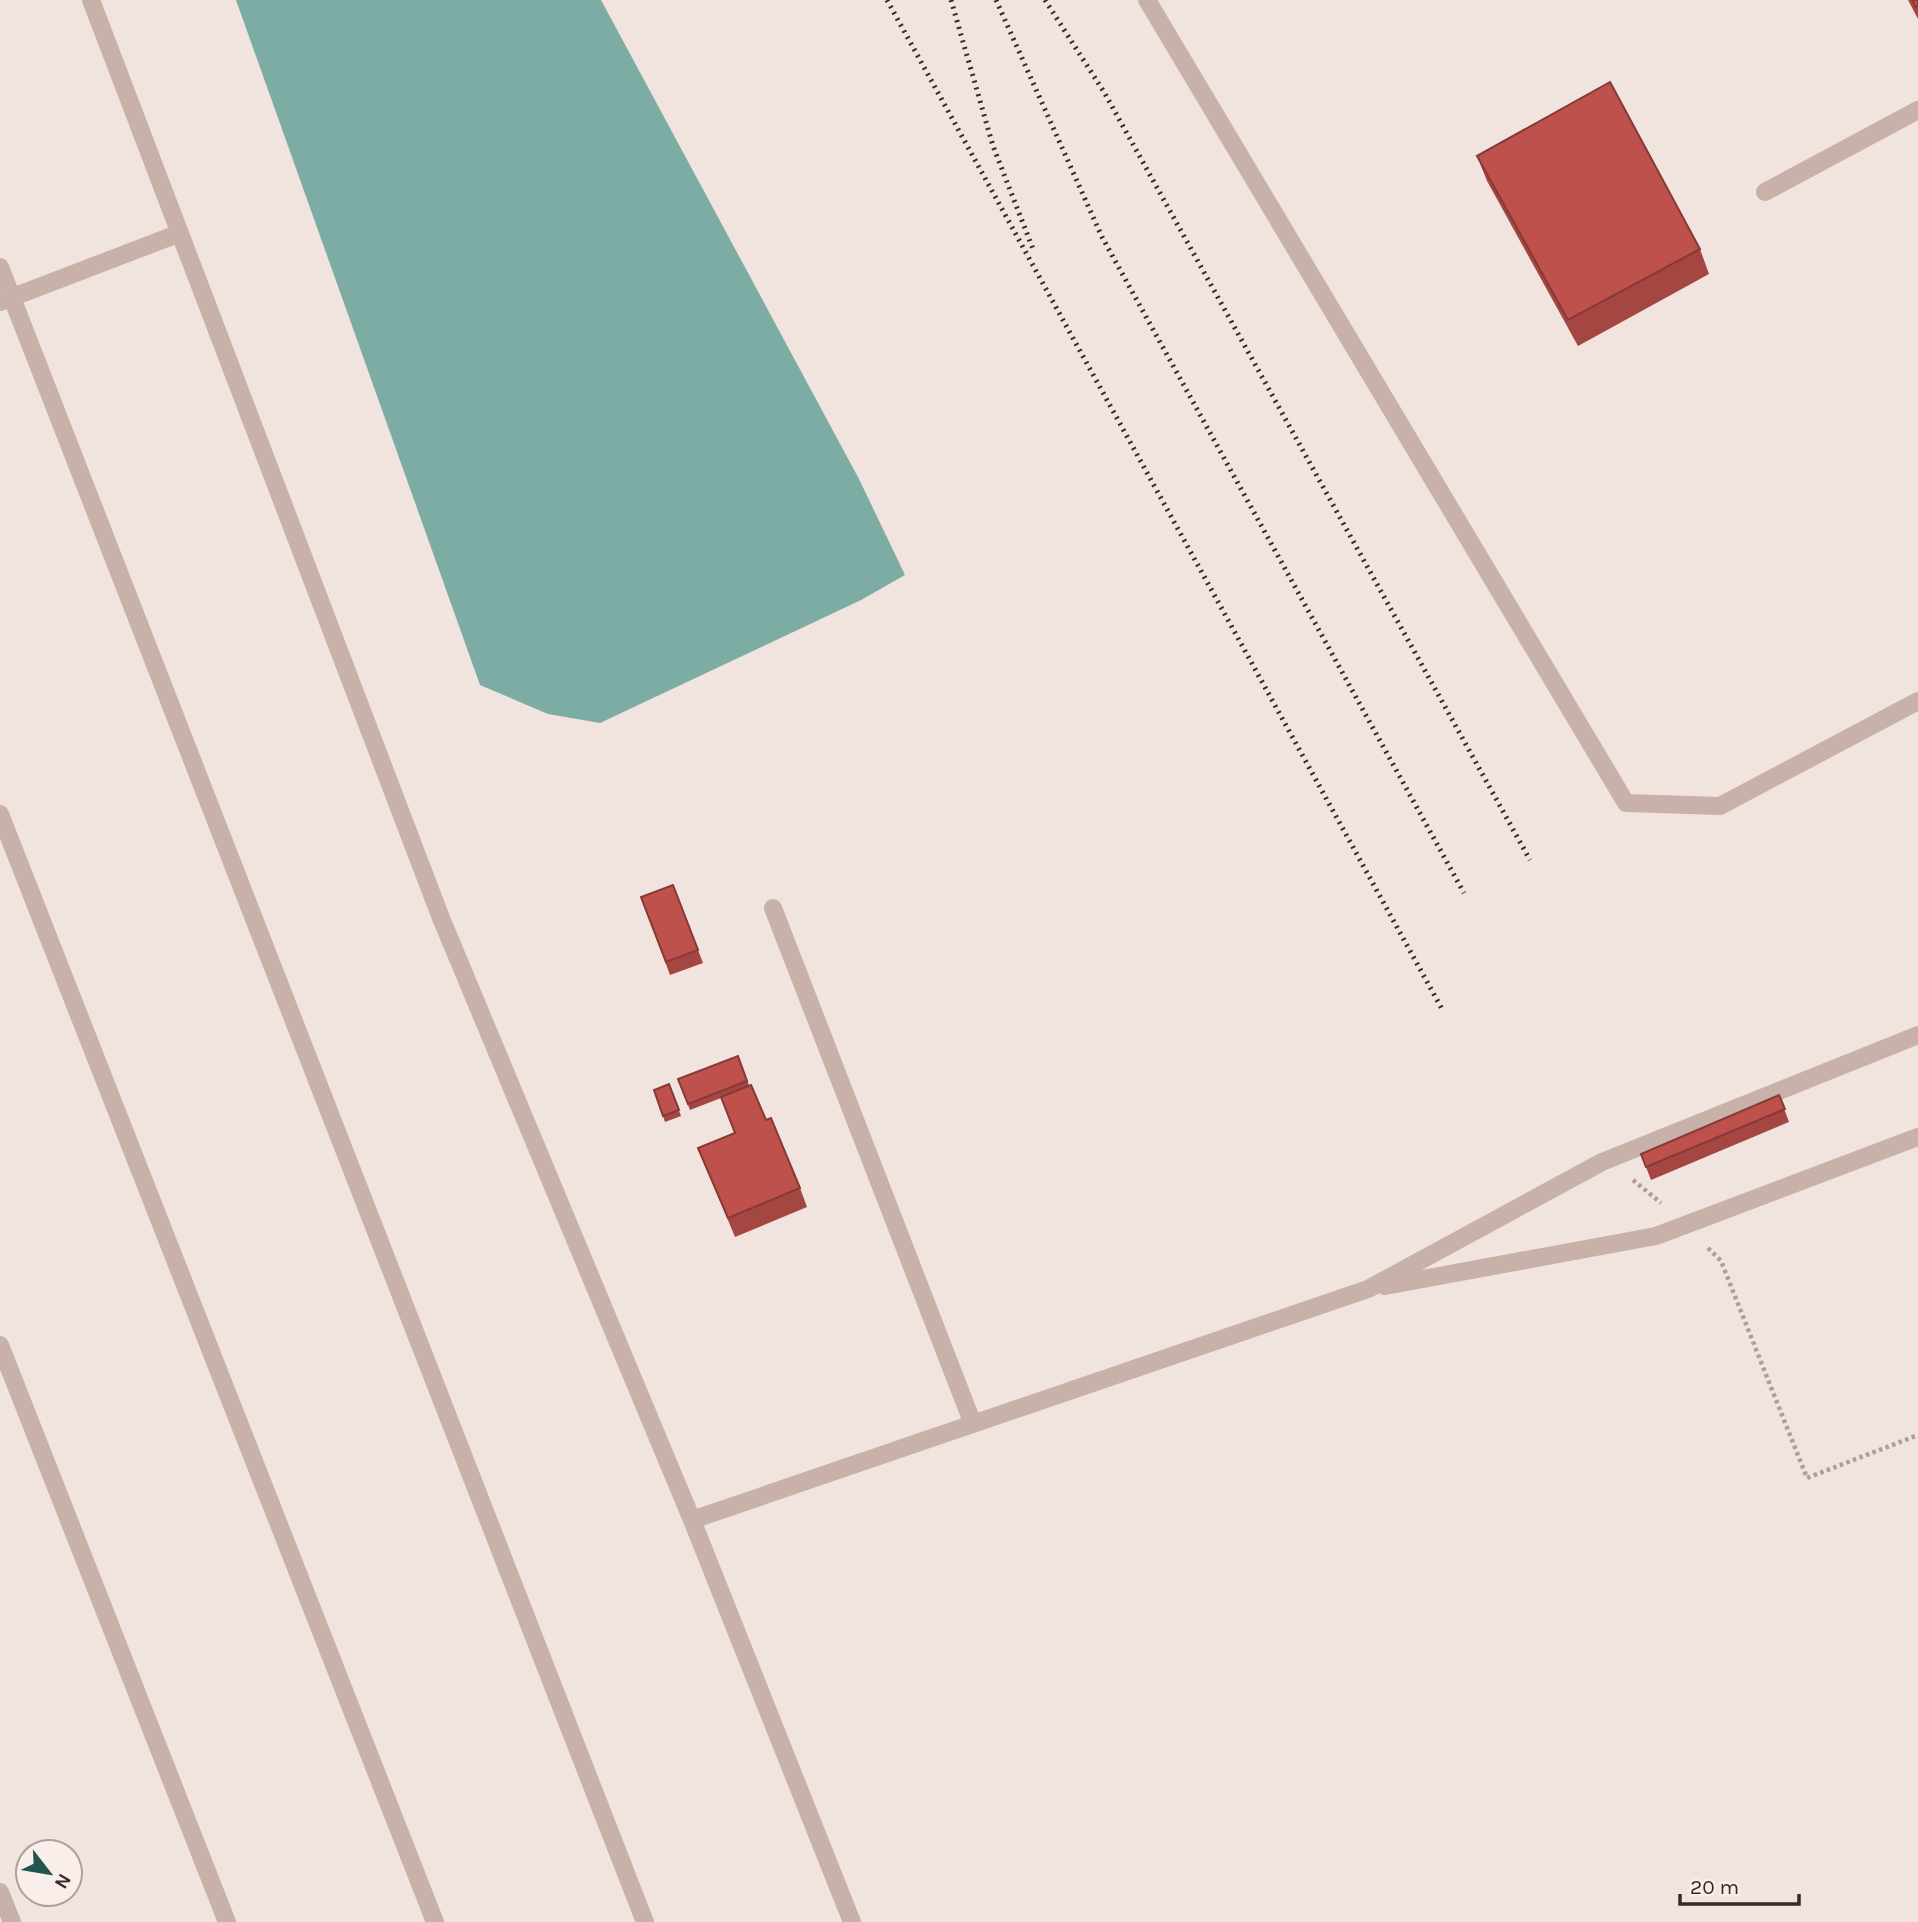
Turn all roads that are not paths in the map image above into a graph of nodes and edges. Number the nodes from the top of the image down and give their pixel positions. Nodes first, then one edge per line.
1 (91, 0) edge
2 (1147, 0) edge
3 (1918, 110) edge
4 (1765, 192) dead end
5 (180, 233) junction
6 (0, 267) edge
7 (6, 300) edge
8 (1918, 701) edge
9 (0, 814) edge
10 (773, 908) dead end
11 (1918, 1035) edge
12 (1918, 1137) edge
13 (1368, 1289) junction
14 (0, 1345) edge
15 (972, 1424) junction
16 (692, 1520) junction
17 (0, 1892) edge
18 (12, 1922) edge
19 (227, 1922) edge
20 (435, 1922) edge
21 (645, 1922) edge
22 (852, 1922) edge

1 - 5 lane
2 - 8 lane
3 - 4 lane
5 - 7 lane
5 - 16 lane
6 - 7 lane
7 - 21 lane
9 - 20 lane
10 - 15 lane
11 - 13 lane
12 - 13 lane
13 - 15 lane
14 - 19 lane
15 - 16 lane
16 - 22 lane
17 - 18 lane

